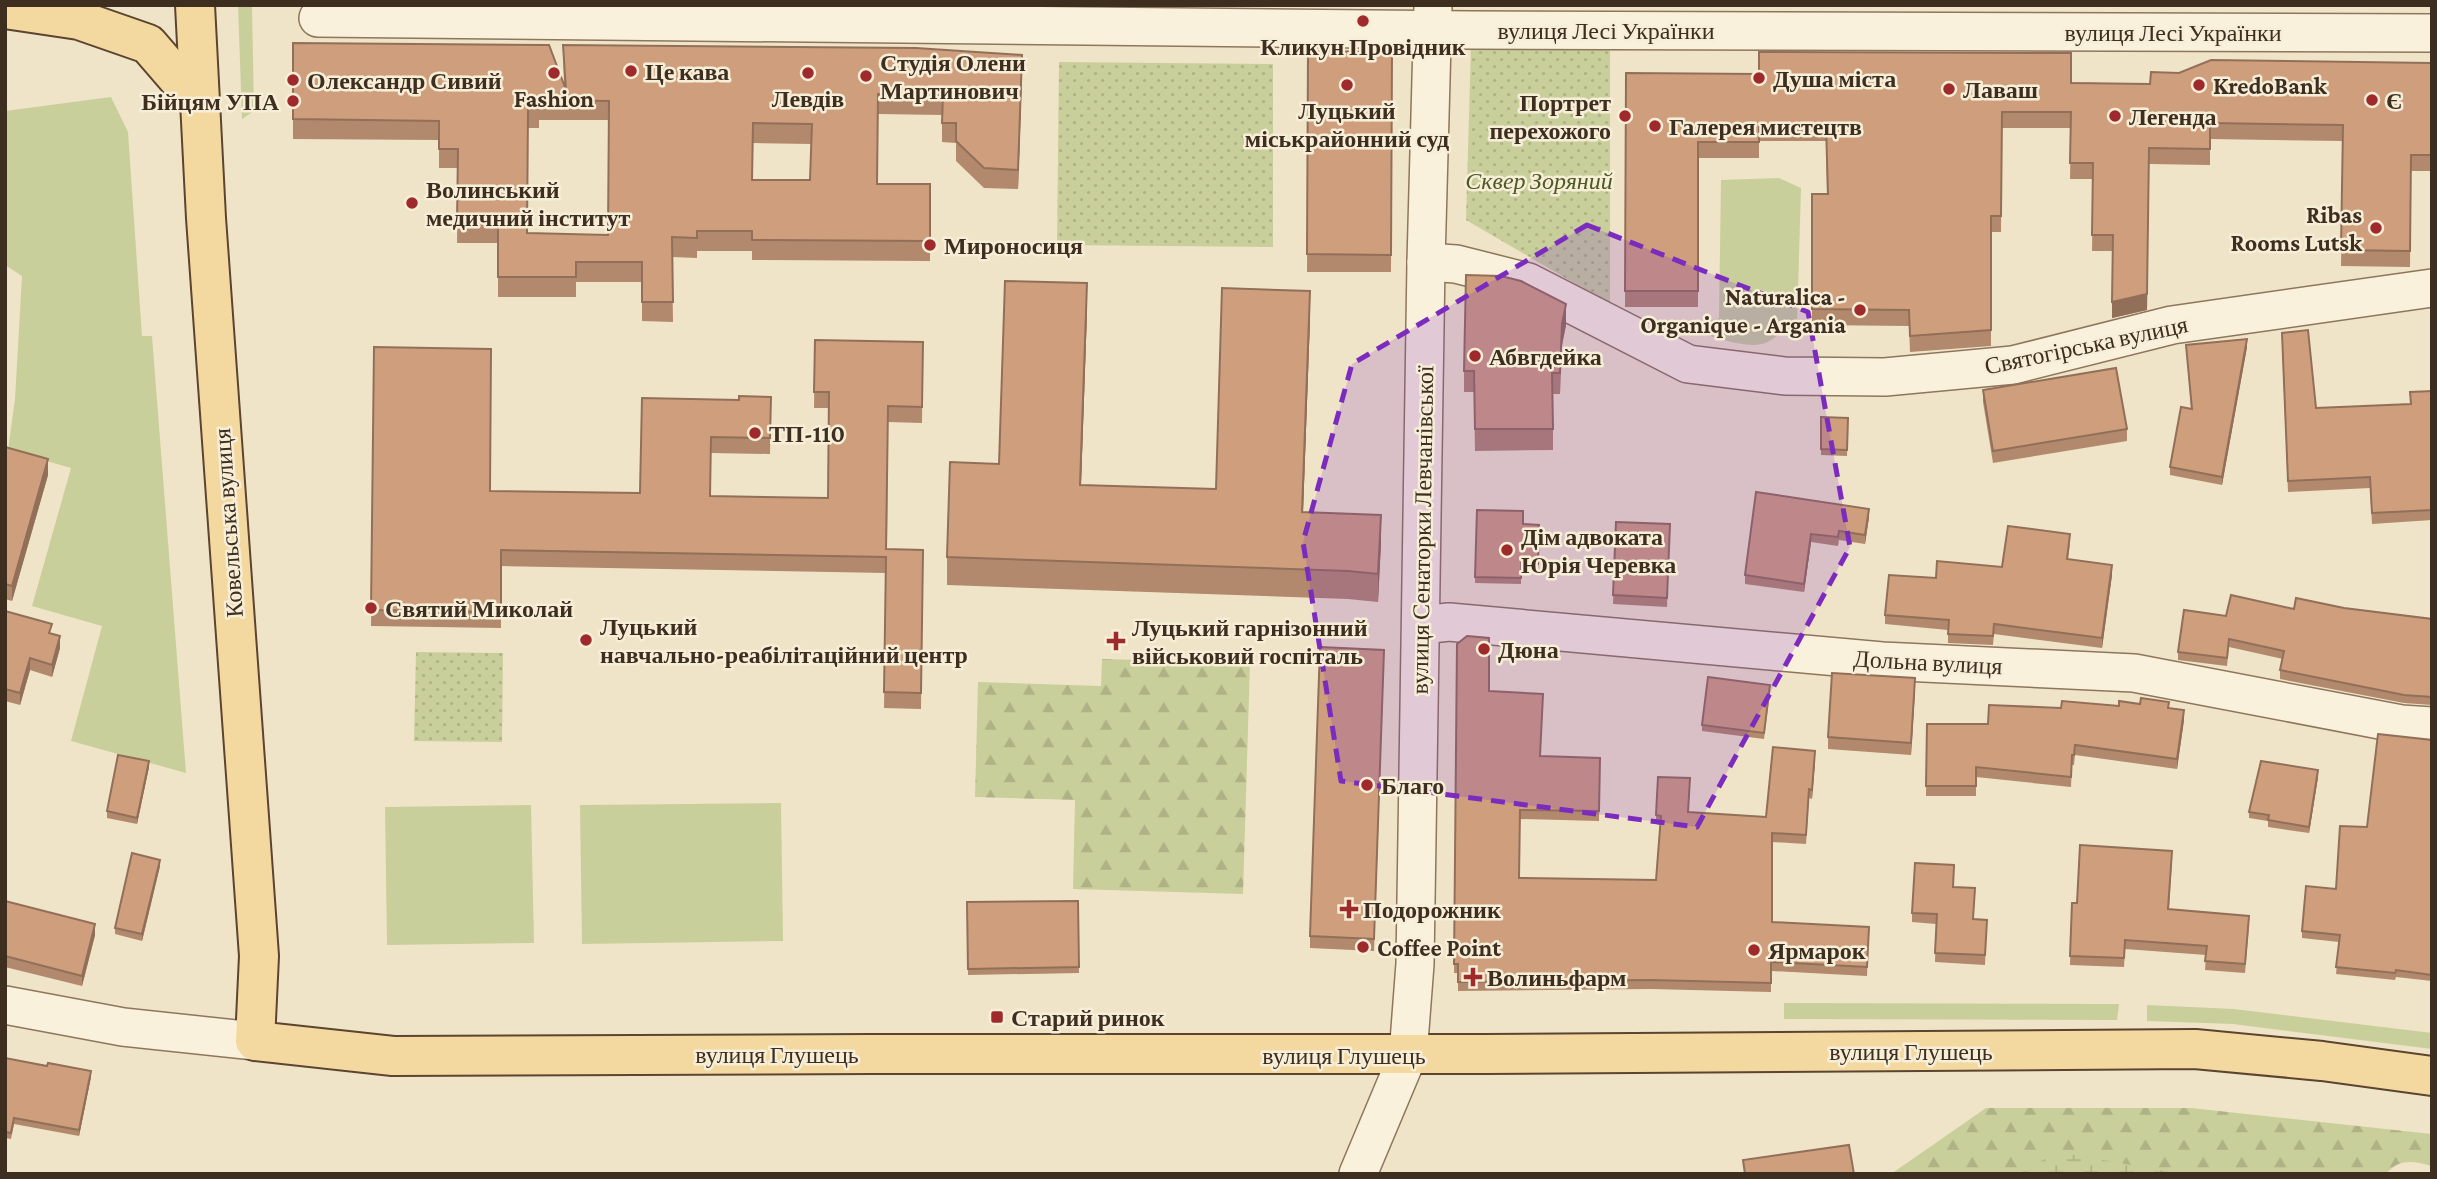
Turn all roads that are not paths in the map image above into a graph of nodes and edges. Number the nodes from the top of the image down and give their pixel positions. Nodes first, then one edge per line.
1 (195, 5) edge
2 (6, 7) edge
3 (1433, 17) edge
4 (318, 18) dead end
5 (2432, 33) edge
6 (199, 103) junction
7 (1426, 262) junction
8 (2432, 288) edge
9 (1421, 625) junction
10 (2432, 726) edge
11 (5, 1005) edge
12 (255, 1041) junction
13 (1408, 1055) junction
14 (2432, 1076) edge
15 (1358, 1174) edge

1 - 6 main road, Ковельська вулиця
2 - 6 main road
3 - 4 street, вулиця Лесі Українки
3 - 5 street, вулиця Лесі Українки
3 - 7 street, вулиця Сенаторки Левчанівської
6 - 12 main road, Ковельська вулиця
7 - 8 street, Святогірська вулиця
7 - 9 street, вулиця Сенаторки Левчанівської
9 - 10 street, Дольна вулиця
9 - 13 street, вулиця Сенаторки Левчанівської
11 - 12 street
12 - 13 main road, вулиця Глушець
13 - 14 main road, вулиця Глушець
13 - 15 street, вулиця Сенаторки Левчанівської

